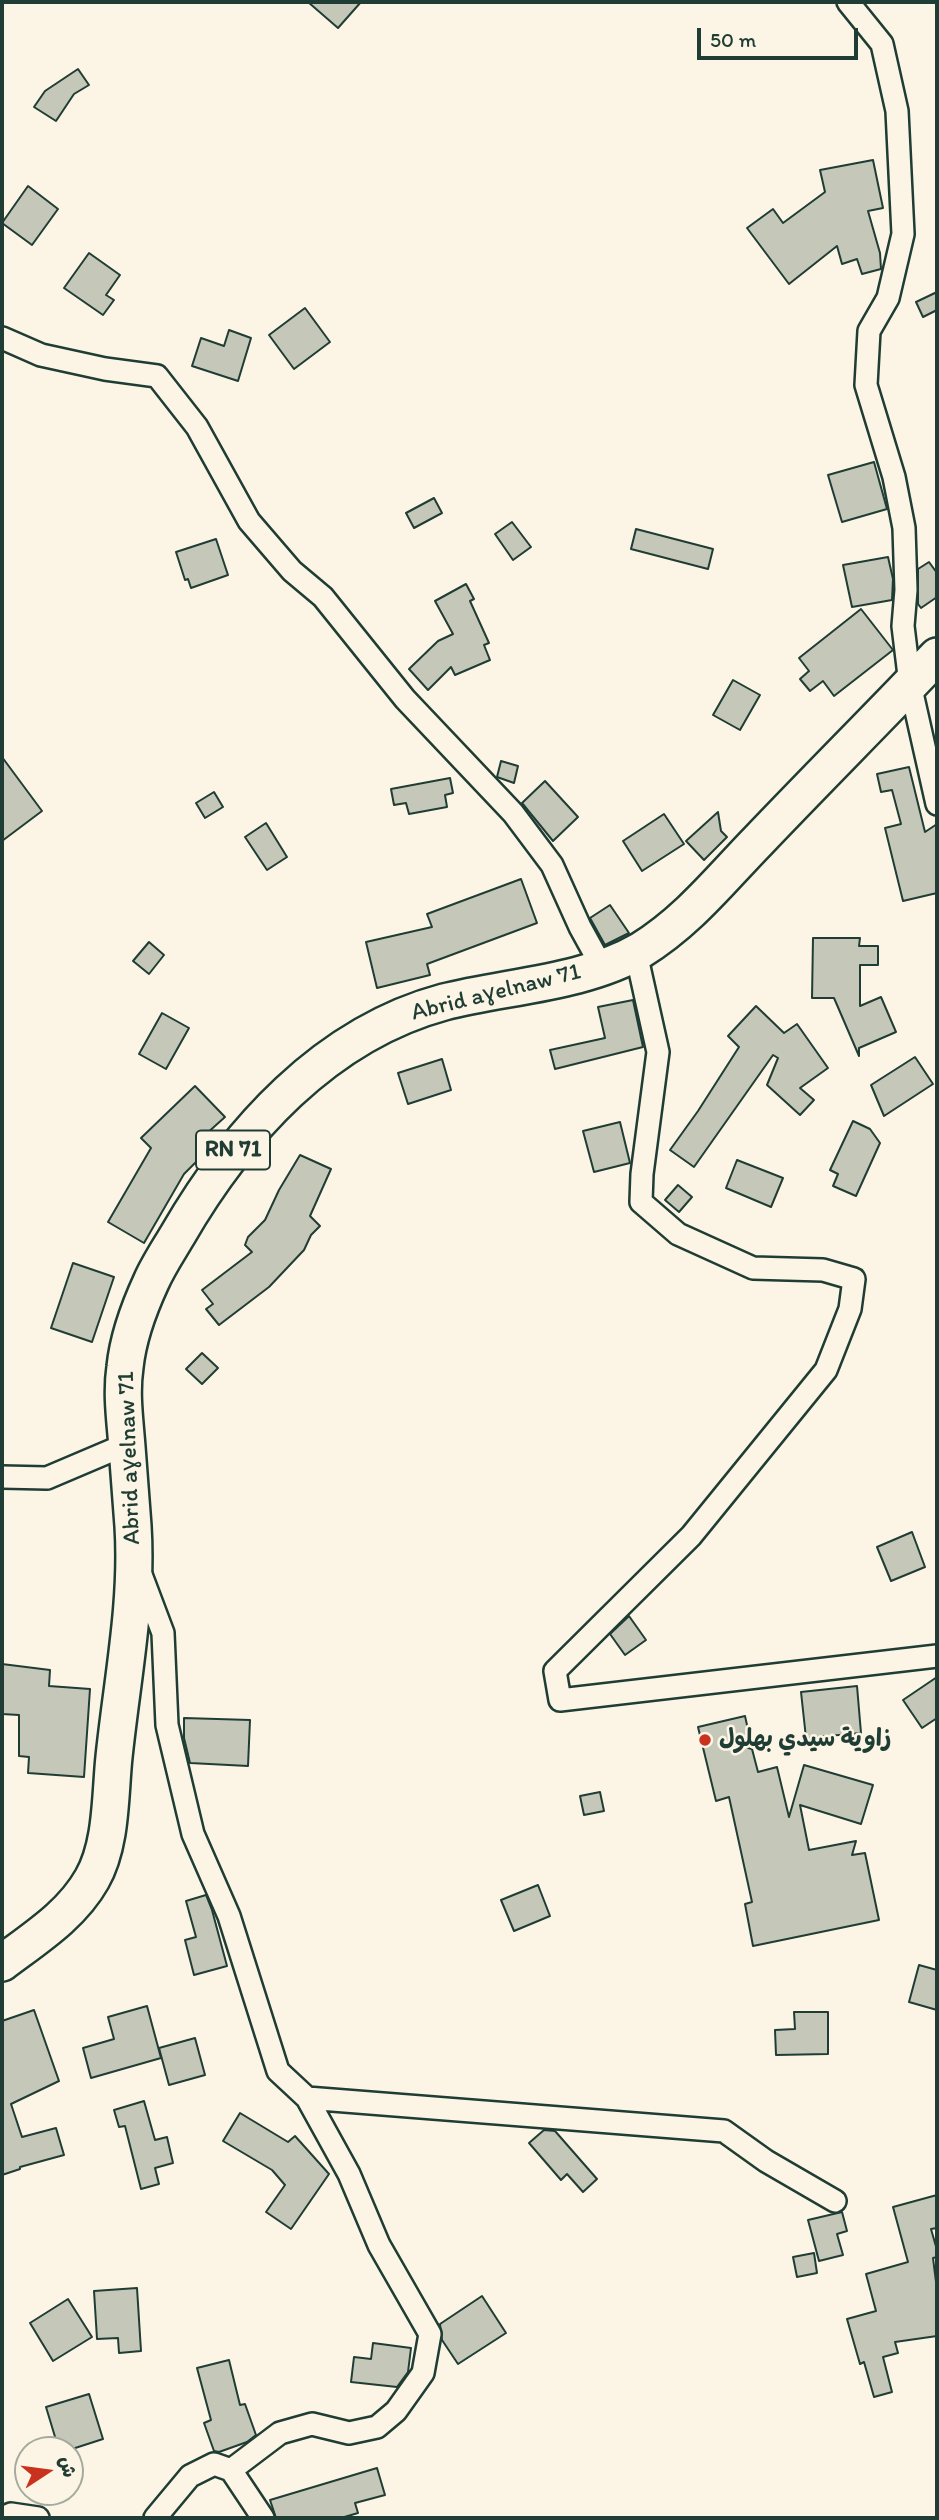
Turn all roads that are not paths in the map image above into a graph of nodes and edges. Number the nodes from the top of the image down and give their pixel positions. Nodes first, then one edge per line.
1 (848, 2) edge
2 (2, 338) edge
3 (937, 656) edge
4 (910, 684) junction
5 (937, 804) edge
6 (636, 953) junction
7 (602, 967) junction
8 (127, 1444) junction
9 (2, 1477) edge
10 (133, 1553) junction
11 (937, 1656) edge
12 (2, 1963) edge
13 (307, 2098) junction
14 (835, 2200) dead end
15 (231, 2470) junction
16 (2, 2518) edge
17 (38, 2518) edge
18 (155, 2518) edge
19 (263, 2518) edge

1 - 4 street
2 - 7 street
3 - 4 main road, Abrid aɣelnaw 71 / RN 71
4 - 5 street
4 - 6 main road, Abrid aɣelnaw 71 / RN 71
6 - 7 main road, Abrid aɣelnaw 71 / RN 71
6 - 11 street
7 - 8 main road, Abrid aɣelnaw 71 / RN 71
8 - 9 street
8 - 10 main road, Abrid aɣelnaw 71 / RN 71
10 - 12 main road, Abrid aɣelnaw 71 / RN 71
10 - 13 street
13 - 14 street
13 - 15 street
15 - 18 street
15 - 19 street
16 - 17 street

